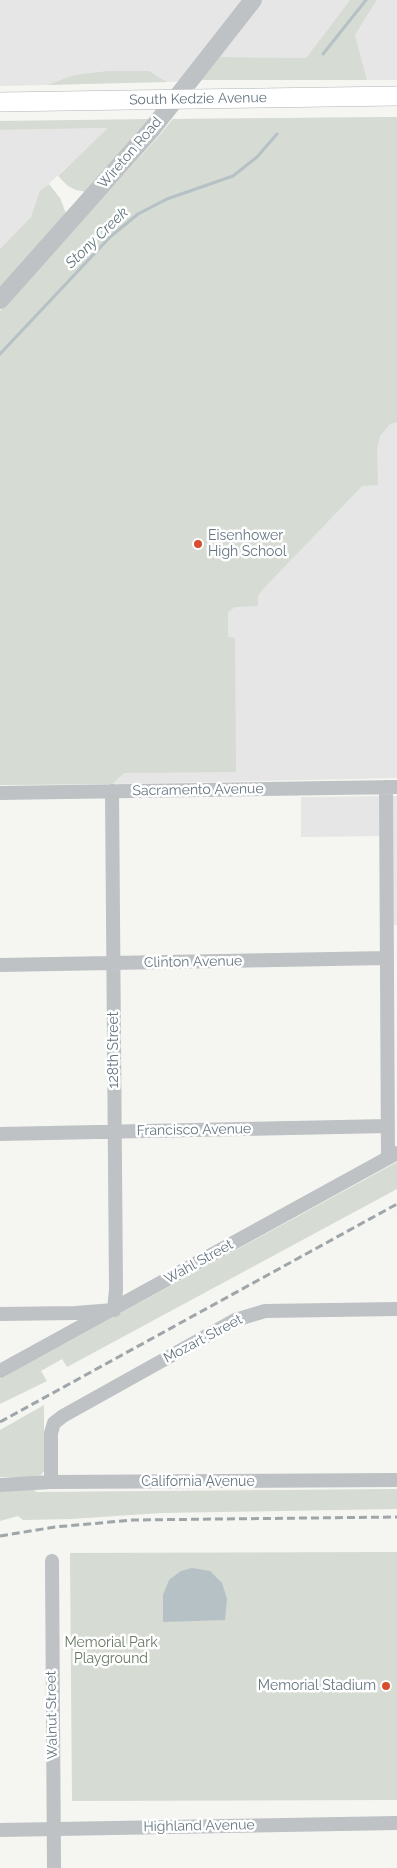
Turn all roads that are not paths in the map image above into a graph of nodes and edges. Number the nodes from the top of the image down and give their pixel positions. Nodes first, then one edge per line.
1 (253, 0) edge
2 (397, 96) edge
3 (0, 102) edge
4 (0, 300) edge
5 (391, 787) edge
6 (112, 791) junction
7 (0, 793) edge
8 (387, 958) junction
9 (114, 963) junction
10 (0, 965) edge
11 (388, 1126) junction
12 (114, 1132) junction
13 (0, 1134) edge
14 (392, 1155) edge
15 (397, 1309) edge
16 (114, 1310) junction
17 (0, 1314) edge
18 (0, 1371) edge
19 (397, 1480) edge
20 (51, 1482) junction
21 (0, 1485) edge
22 (52, 1561) dead end
23 (397, 1823) edge
24 (53, 1829) junction
25 (0, 1830) edge
26 (54, 1868) edge

1 - 4 street, Wireton Road
2 - 3 main road, South Kedzie Avenue, bridge
5 - 6 street, Sacramento Avenue
5 - 8 street
6 - 7 street, Sacramento Avenue
6 - 9 street, 128th Street
8 - 9 street, Clinton Avenue
8 - 11 street
9 - 10 street, Clinton Avenue
9 - 12 street, 128th Street
11 - 12 street, Francisco Avenue
11 - 14 street
12 - 13 street, Francisco Avenue
12 - 16 street, 128th Street
14 - 16 street, Wahl Street
15 - 20 street, Mozart Street
16 - 17 street
16 - 18 street, Wahl Street
19 - 20 street, California Avenue
20 - 21 street, California Avenue
22 - 24 street, Walnut Street
23 - 24 street, Highland Avenue
24 - 25 street, Highland Avenue
24 - 26 street, Walnut Street

